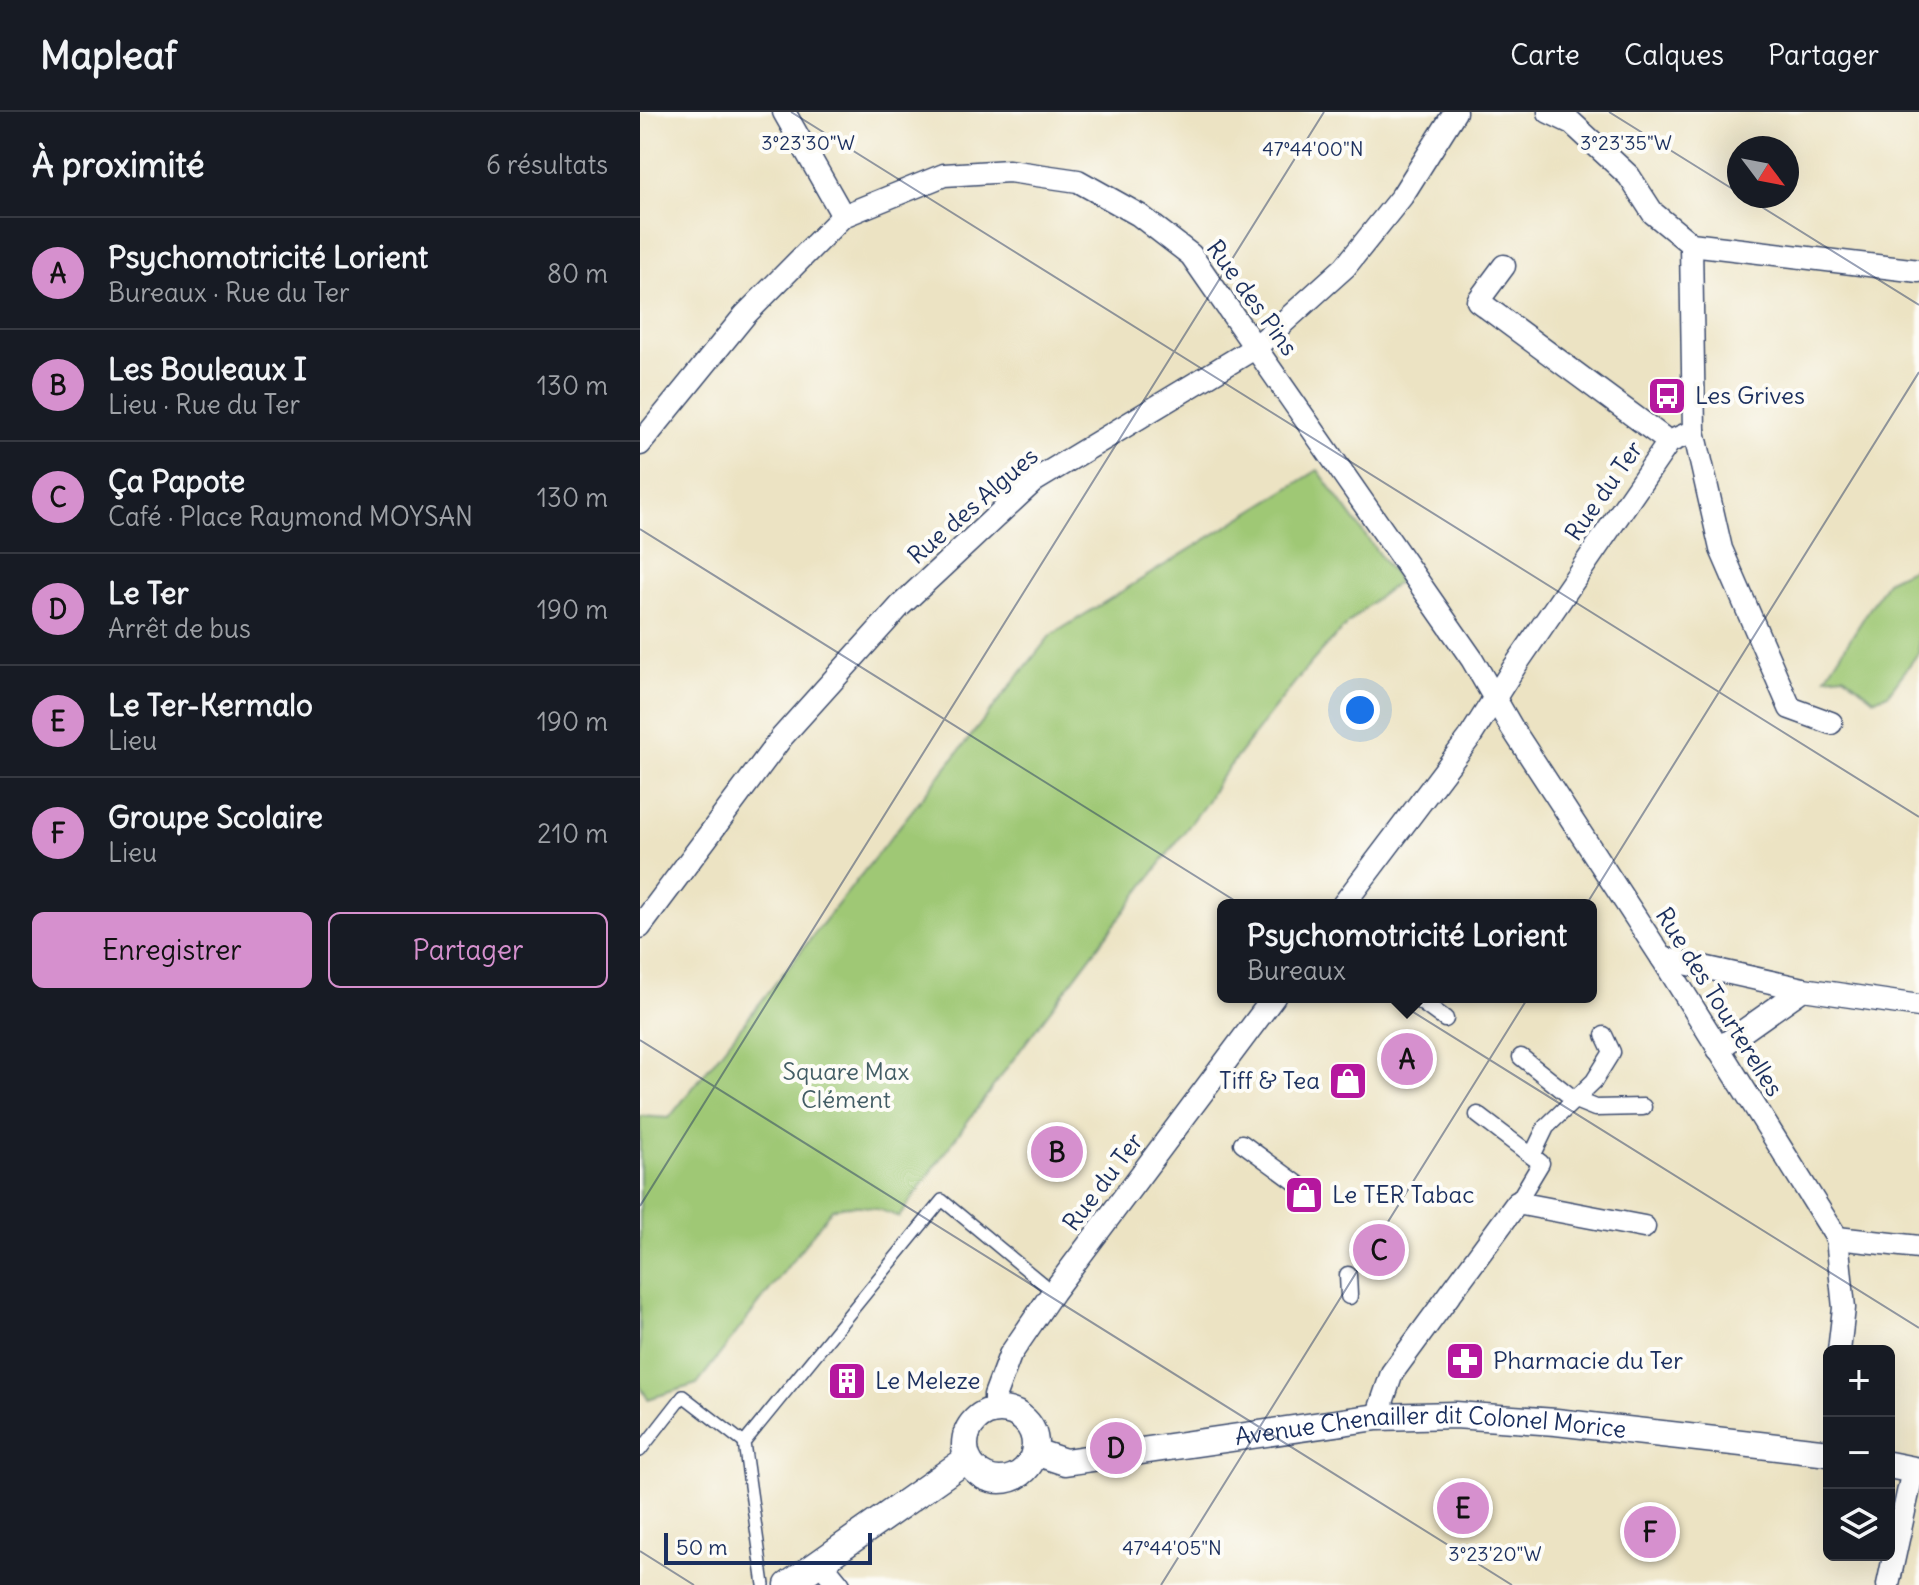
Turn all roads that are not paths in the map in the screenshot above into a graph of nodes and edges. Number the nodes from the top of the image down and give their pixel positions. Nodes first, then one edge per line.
1 (784, 112) edge
2 (1455, 112) edge
3 (1549, 112) edge
4 (843, 216) junction
5 (1691, 244) junction
6 (1504, 266) dead end
7 (1919, 271) edge
8 (1256, 347) junction
9 (1694, 431) junction
10 (1669, 442) junction
11 (640, 444) edge
12 (1496, 698) junction
13 (1831, 723) dead end
14 (1348, 899) edge
15 (640, 927) edge
16 (1662, 958) junction
17 (1803, 989) junction
18 (1270, 1003) edge
19 (1423, 1003) edge
20 (1919, 1006) edge
21 (1445, 1019) dead end
22 (1604, 1035) dead end
23 (1718, 1049) junction
24 (1521, 1057) dead end
25 (1575, 1100) junction
26 (1643, 1107) dead end
27 (1478, 1115) dead end
28 (1242, 1143) dead end
29 (1532, 1156) junction
30 (1313, 1195) dead end
31 (1517, 1203) junction
32 (1644, 1227) dead end
33 (1837, 1238) junction
34 (1919, 1247) edge
35 (1348, 1275) dead end
36 (1053, 1292) junction
37 (1349, 1296) dead end
38 (1840, 1345) edge
39 (995, 1409) junction
40 (1377, 1417) junction
41 (744, 1443) junction
42 (640, 1451) edge
43 (1035, 1452) junction
44 (1823, 1452) edge
45 (967, 1459) junction
46 (1907, 1468) edge
47 (820, 1562) junction
48 (764, 1585) edge
49 (788, 1585) edge
50 (839, 1585) edge
51 (1888, 1585) edge

1 - 4 street
2 - 8 street, Rue des Algues
3 - 5 street
4 - 8 street, Rue des Pins
4 - 11 street, Rue des Pins
5 - 7 street
5 - 9 street
6 - 10 street
8 - 12 street, Rue des Pins
8 - 15 street, Rue des Algues
9 - 10 street, Rue du Ter
9 - 13 street
10 - 12 street, Rue du Ter
12 - 14 street, Rue du Ter
12 - 16 street, Rue des Tourterelles
16 - 17 street
16 - 23 street, Rue des Tourterelles
17 - 20 street
17 - 23 street
18 - 36 street, Rue du Ter
19 - 21 street
22 - 25 street
23 - 33 street, Rue des Tourterelles
24 - 25 street
25 - 26 street
25 - 29 street
27 - 29 street
28 - 30 street
29 - 31 street
31 - 32 street
31 - 40 street
33 - 34 street
33 - 38 street, Rue des Tourterelles
35 - 37 street
36 - 39 street, Rue du Ter
36 - 41 lane
39 - 43 street
39 - 45 street
40 - 43 street, Avenue Chenailler dit Colonel Morice
40 - 44 street, Avenue Chenailler dit Colonel Morice
41 - 42 lane
41 - 48 lane
43 - 45 street
45 - 47 street
46 - 51 street
47 - 49 street
47 - 50 street

